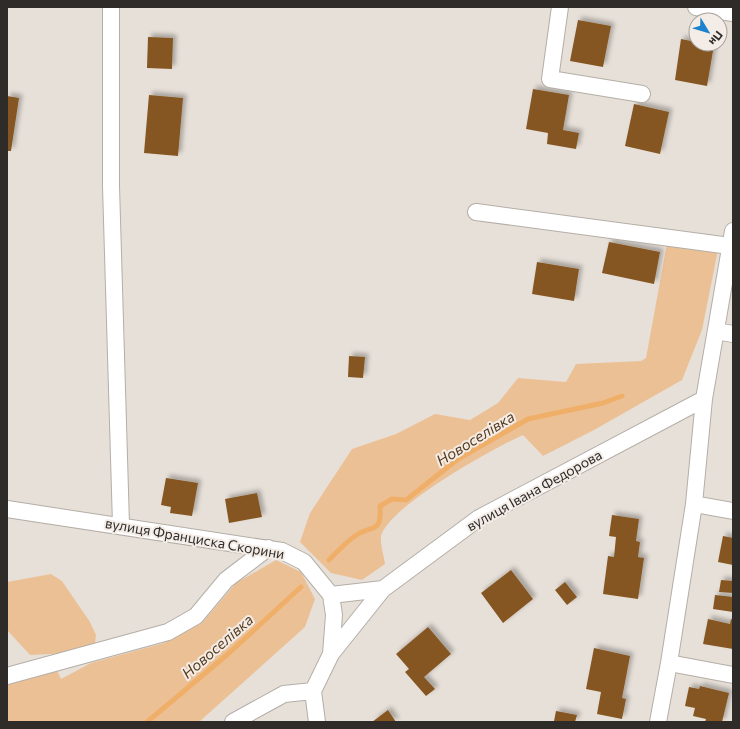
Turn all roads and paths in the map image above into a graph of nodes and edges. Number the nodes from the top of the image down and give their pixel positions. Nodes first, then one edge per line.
1 (111, 7) edge
2 (560, 7) edge
3 (696, 7) edge
4 (733, 13) edge
5 (642, 94) dead end
6 (476, 212) dead end
7 (731, 239) edge
8 (716, 331) junction
9 (733, 334) edge
10 (704, 399) junction
11 (694, 504) junction
12 (7, 509) edge
13 (733, 511) edge
14 (121, 525) junction
15 (268, 548) junction
16 (383, 589) junction
17 (331, 595) junction
18 (331, 654) junction
19 (669, 663) junction
20 (733, 675) edge
21 (7, 676) edge
22 (313, 691) junction
23 (233, 722) edge
24 (317, 722) edge
25 (658, 722) edge

1 - 14 street
2 - 5 street
3 - 4 street
6 - 7 street
7 - 8 street
8 - 9 street
8 - 10 street
10 - 11 street
10 - 16 street, вулиця Івана Федорова
11 - 13 street
11 - 19 street
12 - 14 street, вулиця Франциска Скорини
14 - 15 street, вулиця Франциска Скорини
15 - 17 street, вулиця Франциска Скорини
15 - 21 street
16 - 17 street
16 - 18 street, вулиця Івана Федорова
17 - 18 street
18 - 22 street, вулиця Івана Федорова
19 - 20 street
19 - 25 street
22 - 23 street
22 - 24 street

